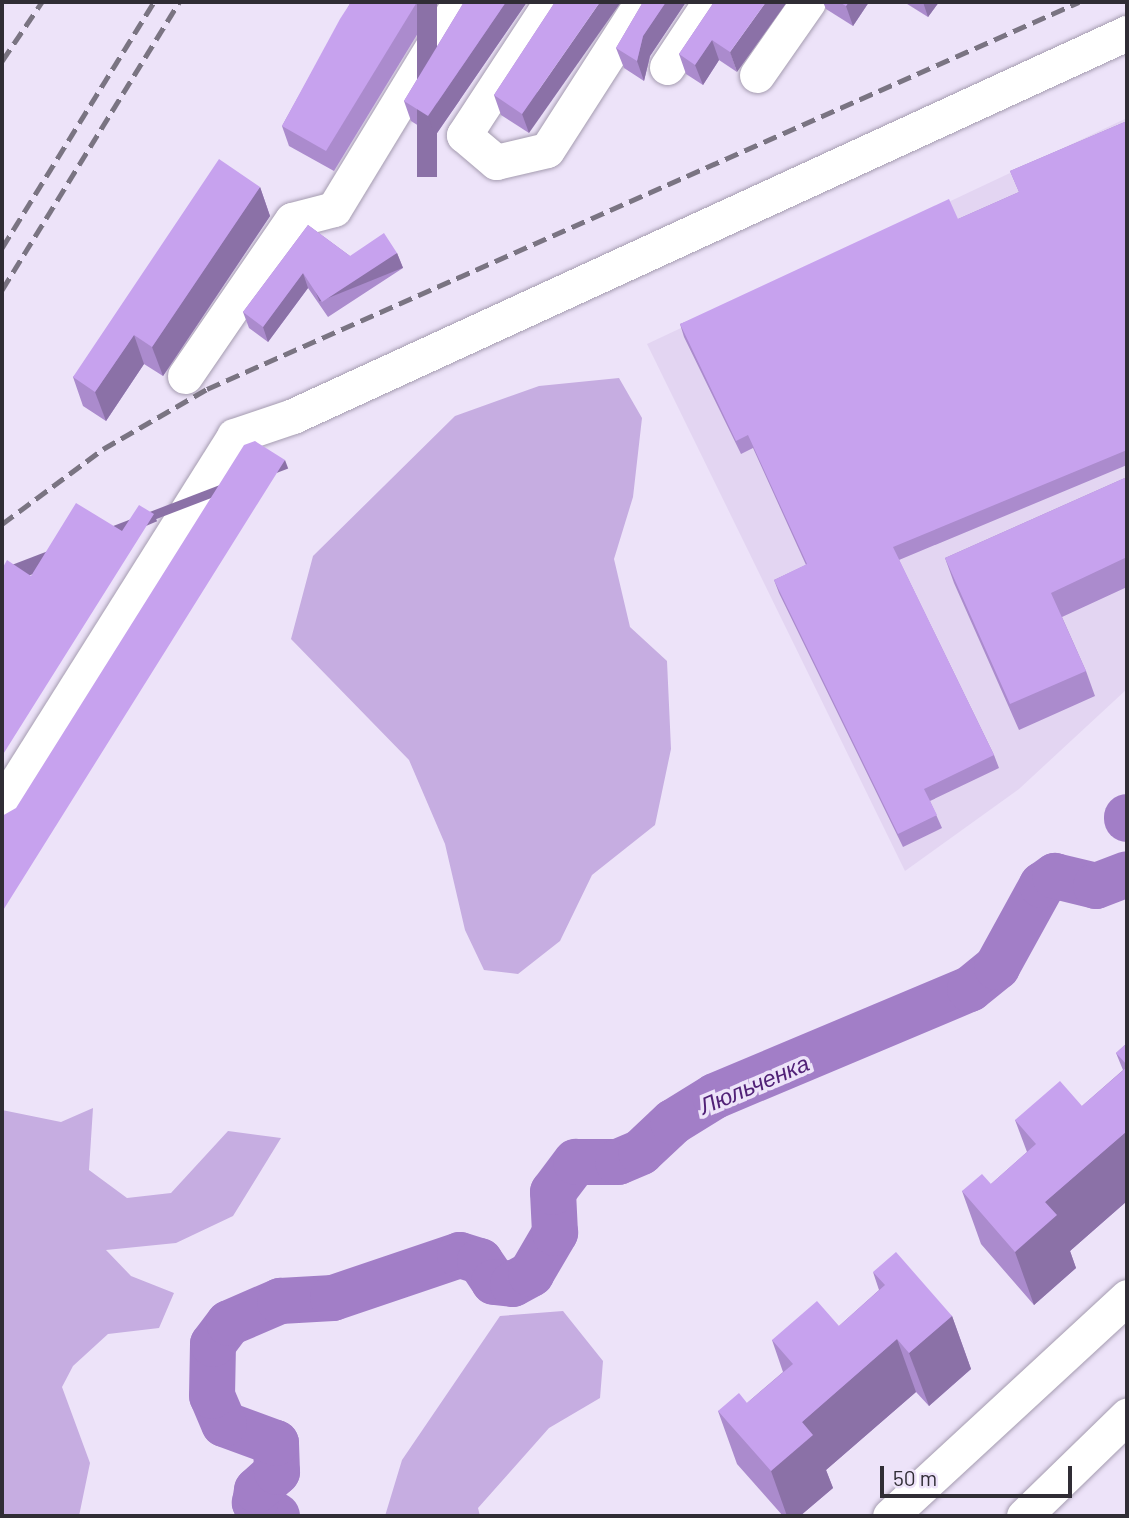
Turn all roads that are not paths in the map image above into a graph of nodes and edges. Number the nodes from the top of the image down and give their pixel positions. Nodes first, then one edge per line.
1 (460, 2) edge
2 (551, 2) edge
3 (642, 2) edge
4 (709, 2) edge
5 (808, 2) edge
6 (1127, 33) edge
7 (667, 67) dead end
8 (757, 75) dead end
9 (186, 376) dead end
10 (2, 805) edge
11 (1127, 1297) edge
12 (1127, 1416) edge
13 (890, 1516) edge
14 (1024, 1516) edge

1 - 9 lane
2 - 3 lane
4 - 7 lane
5 - 8 lane
6 - 10 lane
11 - 13 lane
12 - 14 lane

